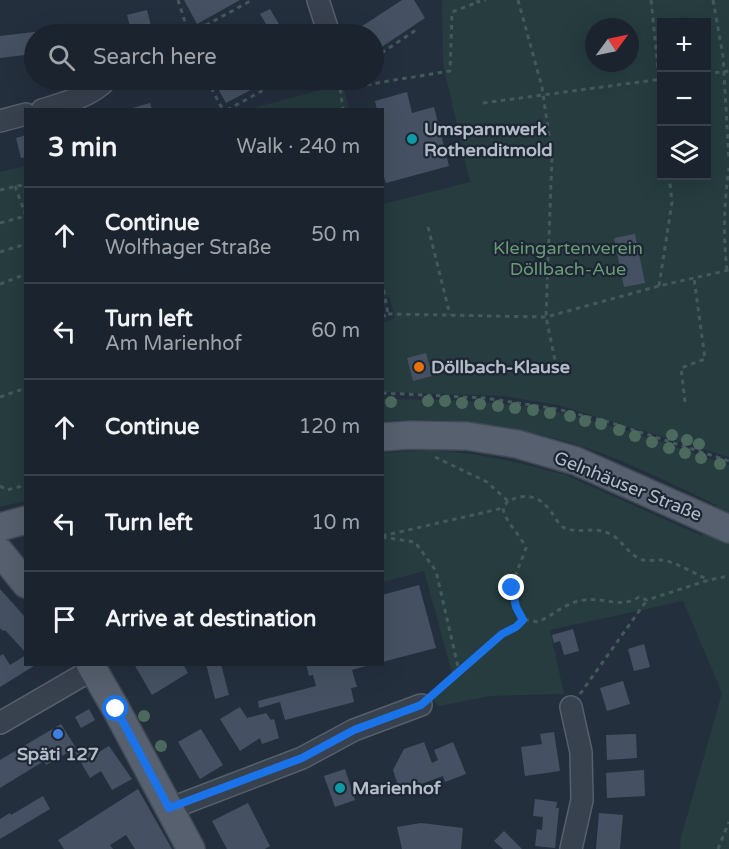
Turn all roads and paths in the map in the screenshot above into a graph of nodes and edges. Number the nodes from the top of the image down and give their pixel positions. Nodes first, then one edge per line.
1 (178, 0) edge
2 (252, 0) edge
3 (318, 0) edge
4 (486, 0) edge
5 (518, 0) edge
6 (651, 0) edge
7 (712, 0) edge
8 (477, 1) edge
9 (186, 24) edge
10 (208, 24) edge
11 (326, 24) edge
12 (416, 30) dead end
13 (384, 51) edge
14 (729, 71) edge
15 (659, 72) edge
16 (724, 72) junction
17 (711, 73) edge
18 (657, 79) edge
19 (384, 82) edge
20 (94, 90) edge
21 (213, 90) edge
22 (263, 90) edge
23 (340, 90) edge
24 (543, 95) junction
25 (483, 103) dead end
26 (49, 108) edge
27 (224, 108) edge
28 (229, 108) edge
29 (343, 108) edge
30 (24, 115) edge
31 (0, 121) edge
32 (729, 161) edge
33 (729, 168) edge
34 (669, 180) edge
35 (24, 184) edge
36 (15, 186) junction
37 (0, 190) edge
38 (24, 211) edge
39 (24, 217) edge
40 (0, 224) edge
41 (428, 227) dead end
42 (24, 245) edge
43 (0, 252) edge
44 (728, 270) edge
45 (24, 275) edge
46 (694, 278) junction
47 (0, 284) edge
48 (658, 286) junction
49 (384, 292) edge
50 (388, 314) junction
51 (450, 315) junction
52 (384, 316) edge
53 (546, 317) junction
54 (556, 365) dead end
55 (24, 392) edge
56 (384, 393) edge
57 (0, 397) edge
58 (685, 402) dead end
59 (384, 437) edge
60 (433, 456) dead end
61 (729, 461) edge
62 (0, 486) edge
63 (24, 486) edge
64 (508, 501) junction
65 (503, 508) junction
66 (24, 521) edge
67 (719, 524) edge
68 (0, 527) edge
69 (384, 537) edge
70 (384, 537) edge
71 (0, 552) edge
72 (729, 576) edge
73 (709, 580) junction
74 (24, 582) edge
75 (647, 600) junction
76 (523, 620) junction
77 (92, 667) edge
78 (459, 671) junction
79 (421, 705) joint
80 (571, 706) joint
81 (0, 723) edge
82 (169, 808) junction
83 (729, 822) edge
84 (191, 849) edge
85 (571, 849) edge
86 (718, 849) edge

1 - 9 path
2 - 10 path
3 - 11 street
4 - 8 path
5 - 24 path
6 - 15 path
7 - 16 path
8 - 19 path
12 - 13 path
14 - 16 path
16 - 17 path
16 - 32 path
18 - 24 path
20 - 26 street
21 - 27 path
22 - 28 path
23 - 29 path
24 - 25 path
24 - 53 path
30 - 31 street
33 - 44 path
34 - 48 path
35 - 36 path
36 - 37 path
36 - 38 path
39 - 40 path
41 - 51 path
42 - 43 path
44 - 46 path
45 - 47 path
46 - 48 path
46 - 58 path
48 - 53 path
49 - 50 path
50 - 51 path
50 - 52 path
51 - 53 path
53 - 54 path
55 - 57 path
56 - 61 path
59 - 67 main road, Gelnhäuser Straße
60 - 64 path
62 - 63 path
64 - 65 path
64 - 73 path
65 - 69 path
65 - 76 path
66 - 68 main road
70 - 78 path
71 - 74 main road
72 - 73 path
73 - 75 path
75 - 76 path
75 - 80 path
76 - 78 path
77 - 81 street
77 - 82 main road
78 - 79 path
79 - 82 street
80 - 85 street
82 - 84 main road
83 - 86 path

